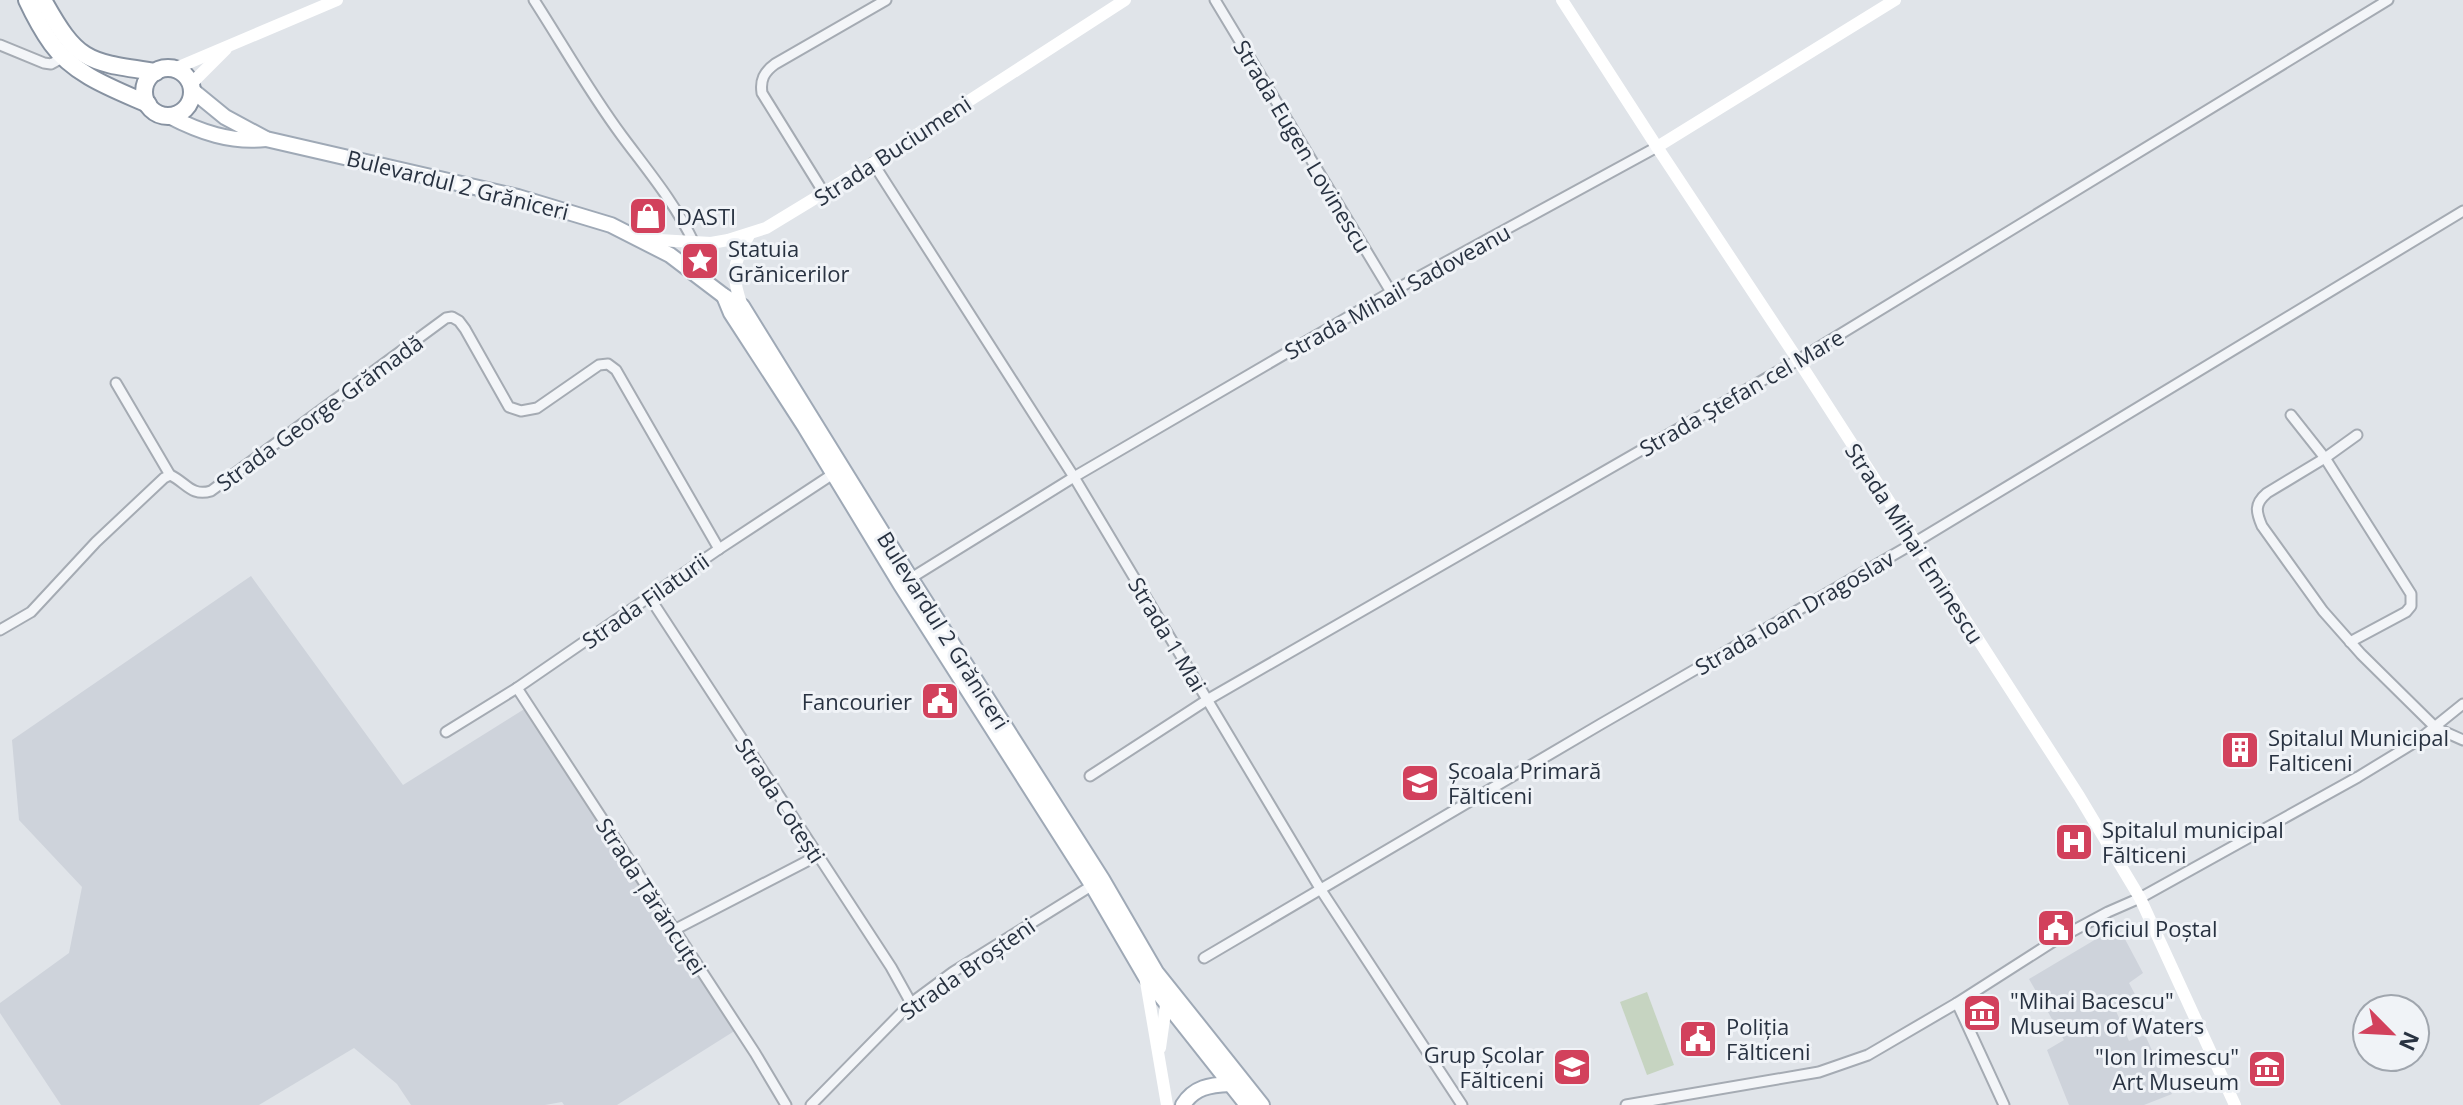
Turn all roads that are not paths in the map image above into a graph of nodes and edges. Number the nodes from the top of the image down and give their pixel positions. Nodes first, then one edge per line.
1 (27, 0) edge
2 (43, 0) edge
3 (337, 0) edge
4 (534, 0) edge
5 (886, 0) edge
6 (1125, 0) edge
7 (1215, 0) edge
8 (1562, 0) edge
9 (1895, 0) edge
10 (2388, 0) edge
11 (0, 45) edge
12 (228, 46) junction
13 (64, 57) junction
14 (174, 69) junction
15 (156, 72) junction
16 (192, 87) junction
17 (148, 104) junction
18 (169, 116) junction
19 (266, 139) junction
20 (1657, 147) junction
21 (873, 163) junction
22 (824, 193) junction
23 (2463, 211) edge
24 (749, 235) junction
25 (640, 238) junction
26 (694, 243) junction
27 (1391, 292) junction
28 (724, 296) junction
29 (742, 306) junction
30 (1798, 360) junction
31 (116, 383) dead end
32 (2291, 415) dead end
33 (2357, 435) dead end
34 (2325, 458) junction
35 (839, 471) junction
36 (170, 475) junction
37 (1074, 477) junction
38 (1914, 543) junction
39 (719, 549) junction
40 (906, 582) junction
41 (650, 598) junction
42 (0, 630) edge
43 (2350, 642) junction
44 (517, 688) junction
45 (1207, 700) junction
46 (2463, 704) edge
47 (2436, 728) junction
48 (446, 732) dead end
49 (2463, 740) edge
50 (1090, 776) dead end
51 (817, 856) junction
52 (1097, 882) junction
53 (1321, 890) junction
54 (2140, 898) junction
55 (674, 930) junction
56 (1204, 958) dead end
57 (1150, 974) junction
58 (1167, 988) junction
59 (911, 1003) junction
60 (1957, 1003) junction
61 (1166, 1006) junction
62 (1159, 1059) junction
63 (1230, 1084) junction
64 (786, 1105) edge
65 (811, 1105) edge
66 (1167, 1105) edge
67 (1183, 1105) edge
68 (1247, 1105) edge
69 (1262, 1105) edge
70 (1462, 1105) edge
71 (1626, 1105) edge
72 (2004, 1105) edge
73 (2235, 1105) edge

1 - 13 highway
2 - 15 highway
3 - 12 street
4 - 26 street
5 - 22 street
6 - 21 street, Strada Buciumeni
7 - 27 street, Strada Eugen Lovinescu
8 - 20 street, Strada Mihai Eminescu
9 - 20 street, Strada Mihail Sadoveanu
10 - 30 street, Strada Ștefan cel Mare
11 - 13 street
12 - 14 street
12 - 16 street
13 - 17 highway
14 - 15 highway
14 - 16 highway
15 - 17 highway
16 - 18 highway
16 - 19 main road, Bulevardul 2 Grăniceri
17 - 18 highway
18 - 19 main road, Bulevardul 2 Grăniceri
19 - 25 main road, Bulevardul 2 Grăniceri
20 - 27 street, Strada Mihail Sadoveanu
20 - 30 street, Strada Mihai Eminescu
21 - 22 street, Strada Buciumeni
21 - 37 street, Strada 1 Mai
22 - 24 street, Strada Buciumeni
23 - 38 street, Strada Ioan Dragoslav
24 - 26 street, Strada Buciumeni
24 - 29 street
25 - 26 street, Strada Buciumeni
25 - 28 main road, Bulevardul 2 Grăniceri
27 - 37 street, Strada Mihail Sadoveanu
28 - 29 main road, Bulevardul 2 Grăniceri
28 - 35 main road, Bulevardul 2 Grăniceri
29 - 35 main road, Bulevardul 2 Grăniceri
30 - 38 street, Strada Mihai Eminescu
30 - 45 street, Strada Ștefan cel Mare
31 - 36 street
32 - 34 street
33 - 34 street
34 - 43 street
34 - 43 street
35 - 39 street, Strada Filaturii
35 - 40 main road, Bulevardul 2 Grăniceri
36 - 39 street, Strada George Grămadă
36 - 42 street
37 - 40 street, Strada Mihail Sadoveanu
37 - 45 street, Strada 1 Mai
38 - 53 street, Strada Ioan Dragoslav
38 - 54 street, Strada Mihai Eminescu
39 - 41 street, Strada Filaturii
40 - 52 main road, Bulevardul 2 Grăniceri
41 - 44 street, Strada Filaturii
41 - 51 street, Strada Cotești
43 - 47 street
44 - 48 street, Strada Filaturii
44 - 55 street, Strada Țărăncuței
45 - 50 street, Strada Ștefan cel Mare
45 - 53 street, Strada 1 Mai
46 - 47 street
47 - 49 street
47 - 54 street
51 - 55 street
51 - 59 street, Strada Cotești
52 - 57 main road, Bulevardul 2 Grăniceri
52 - 59 street, Strada Broșteni
53 - 56 street, Strada Ioan Dragoslav
53 - 70 street, Strada 1 Mai
54 - 60 street
54 - 73 street, Strada Mihai Eminescu
55 - 64 street, Strada Țărăncuței
57 - 58 main road
57 - 61 main road
57 - 62 street
58 - 61 street
58 - 69 main road
59 - 65 street, Strada Broșteni
60 - 71 street
60 - 72 street
61 - 62 street
61 - 63 main road
62 - 66 street
63 - 67 main road
63 - 68 main road

